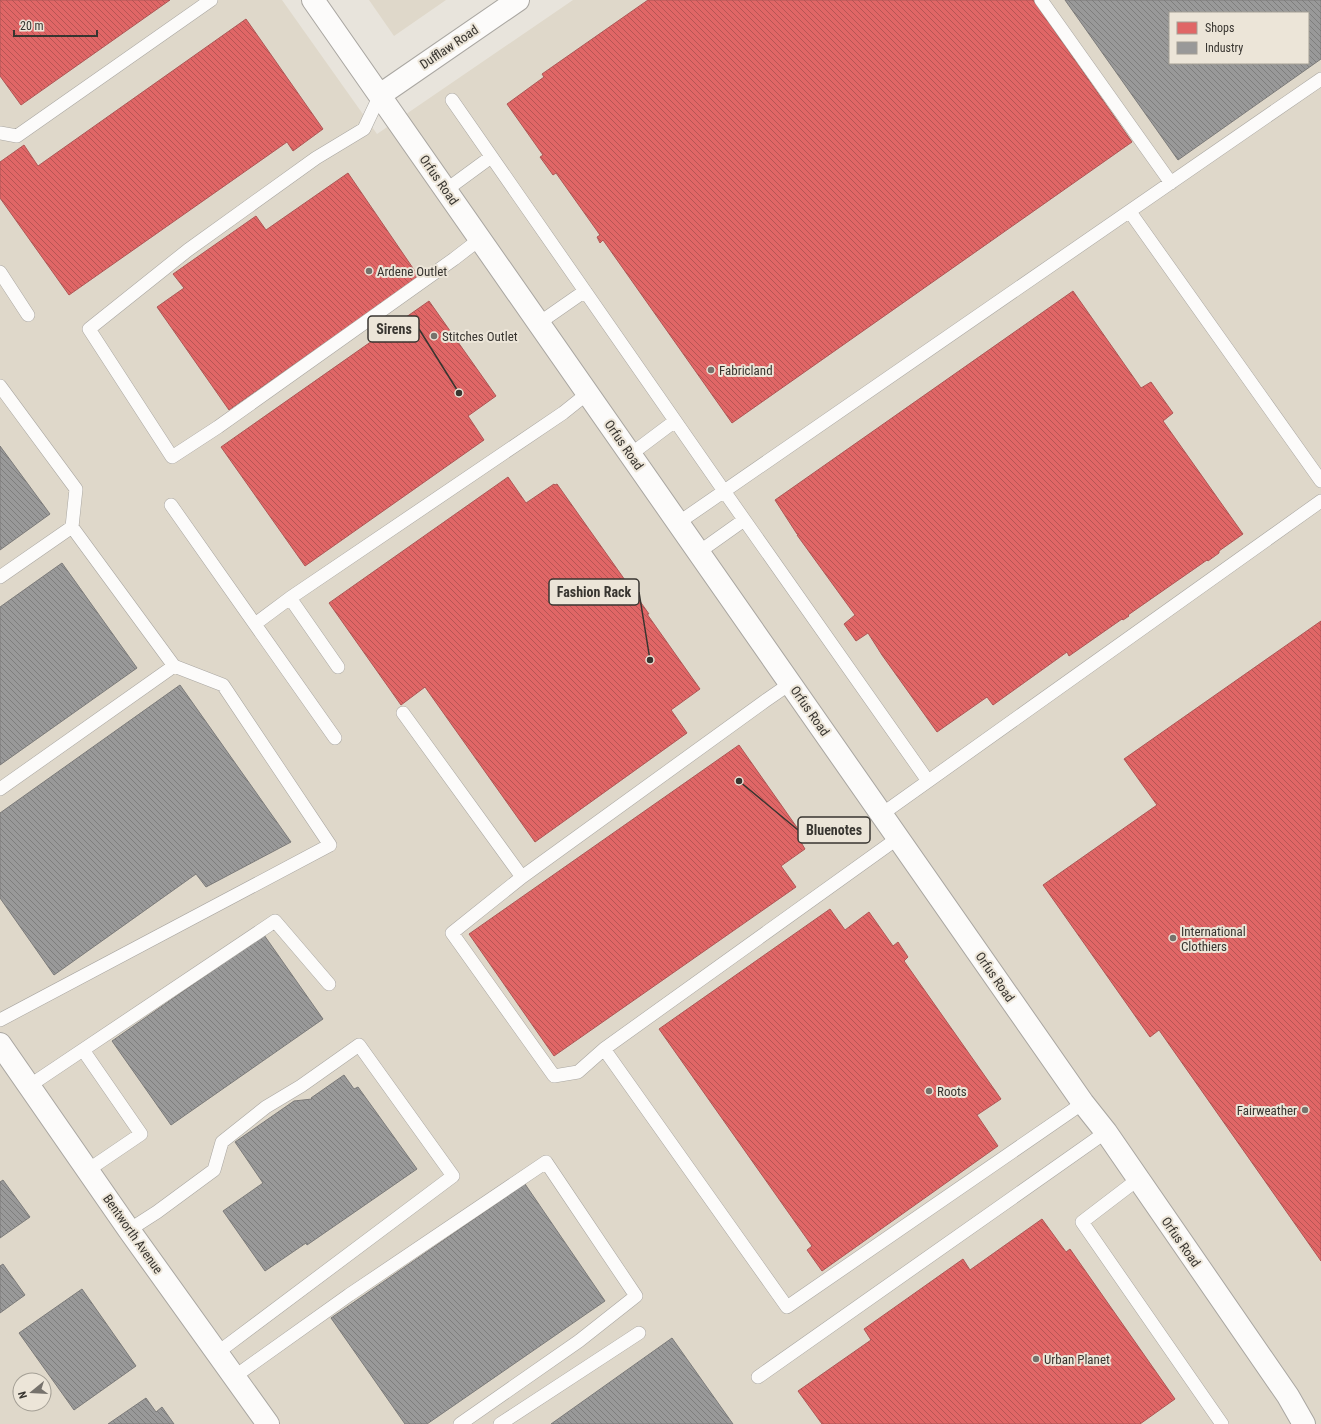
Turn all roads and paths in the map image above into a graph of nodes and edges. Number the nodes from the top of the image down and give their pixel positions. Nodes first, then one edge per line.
1 (211, 0) edge
2 (313, 0) edge
3 (518, 0) edge
4 (1041, 0) edge
5 (1321, 79) edge
6 (380, 95) junction
7 (452, 100) dead end
8 (0, 132) edge
9 (492, 157) junction
10 (1171, 183) junction
11 (446, 190) junction
12 (1130, 212) junction
13 (480, 239) junction
14 (0, 272) edge
15 (585, 291) junction
16 (28, 315) dead end
17 (538, 323) junction
18 (0, 386) edge
19 (588, 393) junction
20 (675, 421) junction
21 (630, 454) junction
22 (1321, 481) edge
23 (724, 491) junction
24 (1321, 501) edge
25 (171, 505) dead end
26 (744, 520) junction
27 (678, 523) junction
28 (72, 528) junction
29 (699, 552) junction
30 (0, 577) edge
31 (290, 598) junction
32 (255, 624) junction
33 (174, 666) junction
34 (338, 667) dead end
35 (791, 683) junction
36 (403, 713) dead end
37 (335, 738) dead end
38 (928, 781) junction
39 (0, 789) edge
40 (882, 814) junction
41 (898, 838) junction
42 (522, 877) junction
43 (329, 984) dead end
44 (0, 1020) edge
45 (0, 1044) edge
46 (604, 1049) junction
47 (83, 1050) junction
48 (29, 1086) junction
49 (1083, 1103) junction
50 (1106, 1132) junction
51 (88, 1170) junction
52 (1137, 1180) junction
53 (129, 1230) junction
54 (639, 1333) dead end
55 (217, 1353) junction
56 (234, 1377) junction
57 (758, 1377) dead end
58 (268, 1424) edge
59 (460, 1424) edge
60 (500, 1424) edge
61 (1222, 1424) edge
62 (1304, 1424) edge

1 - 8 lane
2 - 6 street, Orfus Road
3 - 6 street, Dufflaw Road
4 - 10 lane
5 - 10 lane
6 - 11 street, Orfus Road
6 - 13 lane
7 - 9 lane
9 - 11 lane
9 - 15 lane
10 - 12 lane
11 - 13 street, Orfus Road
12 - 22 lane
12 - 23 lane
13 - 17 street, Orfus Road
14 - 16 lane
15 - 17 lane
15 - 20 lane
17 - 19 street, Orfus Road
18 - 28 lane
19 - 21 street, Orfus Road
19 - 31 lane
20 - 21 lane
20 - 23 lane
21 - 27 street, Orfus Road
23 - 26 lane
23 - 27 lane
24 - 38 lane
25 - 32 lane
26 - 29 lane
26 - 38 lane
27 - 29 street, Orfus Road
28 - 30 lane
28 - 33 lane
29 - 35 street, Orfus Road
31 - 32 lane
31 - 34 lane
32 - 37 lane
33 - 39 lane
33 - 44 lane
35 - 40 street, Orfus Road
35 - 42 lane
36 - 42 lane
38 - 40 lane
40 - 41 street, Orfus Road
41 - 46 lane
41 - 49 street, Orfus Road
42 - 46 lane
43 - 47 lane
45 - 48 street, Bentworth Avenue
46 - 49 lane
47 - 48 lane
47 - 51 lane
48 - 51 street, Bentworth Avenue
49 - 50 street, Orfus Road
50 - 52 street, Orfus Road
50 - 57 lane
51 - 53 street, Bentworth Avenue
52 - 61 lane
52 - 62 street, Orfus Road
53 - 55 street, Bentworth Avenue
53 - 55 lane
54 - 60 lane
55 - 56 street, Bentworth Avenue
56 - 58 street, Bentworth Avenue
56 - 59 lane

